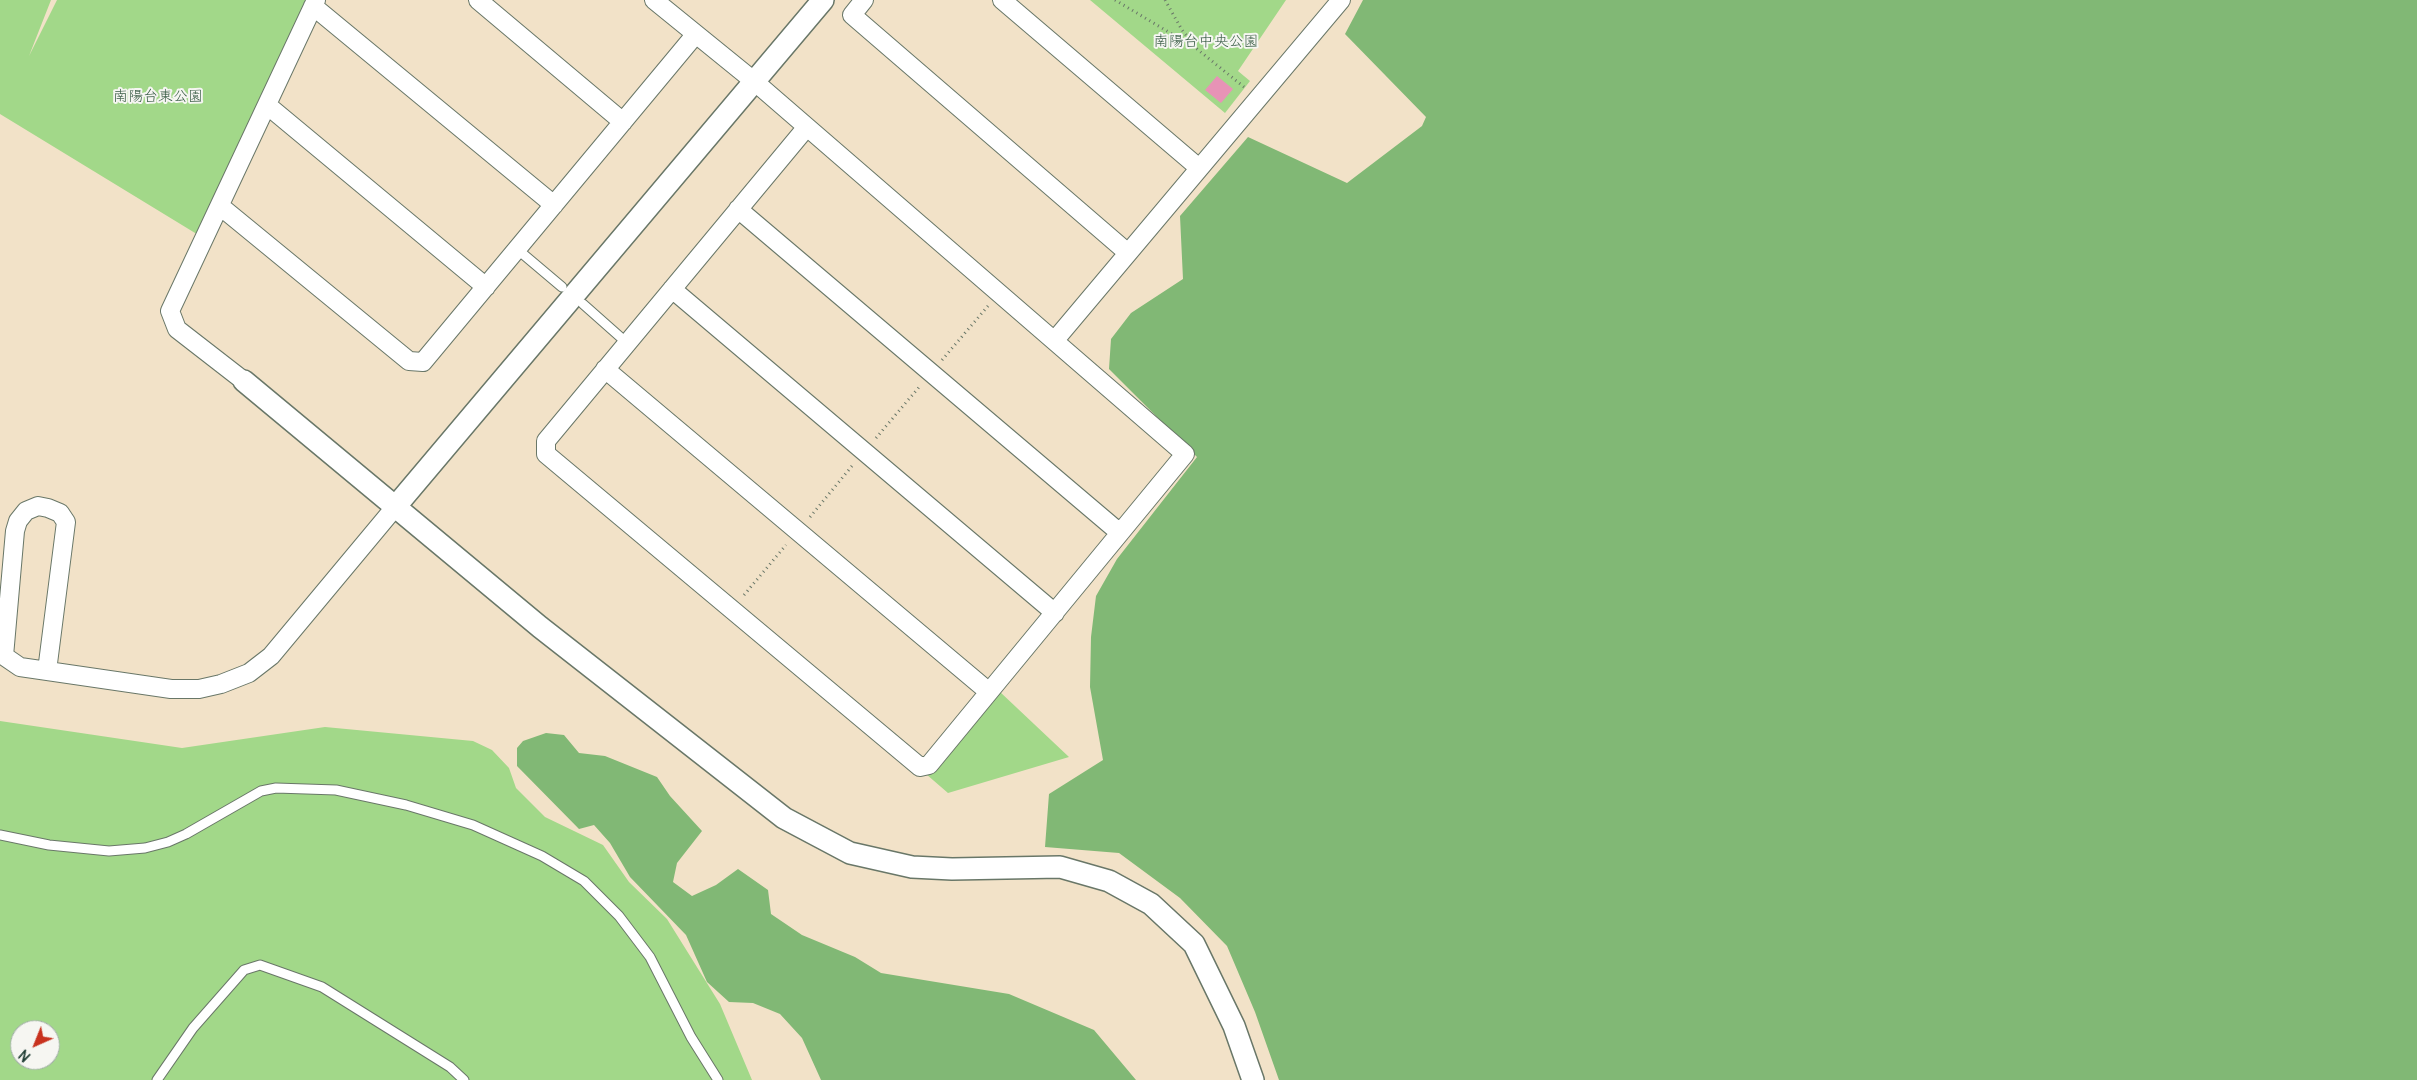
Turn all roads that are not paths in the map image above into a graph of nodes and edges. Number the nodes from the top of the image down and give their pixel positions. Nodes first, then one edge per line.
1 (478, 0) edge
2 (654, 0) edge
3 (823, 0) edge
4 (864, 0) edge
5 (1002, 0) edge
6 (1341, 0) edge
7 (315, 3) edge
8 (695, 36) junction
9 (755, 82) junction
10 (267, 105) junction
11 (623, 122) junction
12 (806, 128) junction
13 (1200, 168) junction
14 (554, 205) junction
15 (220, 206) junction
16 (738, 209) junction
17 (517, 249) junction
18 (1128, 253) junction
19 (486, 287) junction
20 (562, 287) dead end
21 (672, 289) junction
22 (582, 304) dead end
23 (1055, 340) junction
24 (627, 343) junction
25 (605, 369) junction
26 (244, 381) joint
27 (396, 506) junction
28 (1120, 533) junction
29 (1055, 613) junction
30 (47, 671) junction
31 (989, 692) junction
32 (0, 835) edge
33 (158, 1080) edge
34 (464, 1080) edge
35 (718, 1080) edge
36 (1253, 1080) edge

1 - 11 street
2 - 8 street
3 - 9 street
4 - 18 street
5 - 13 street
6 - 13 street
7 - 10 street
7 - 14 street
8 - 9 street
8 - 11 street
9 - 12 street
9 - 27 street
10 - 15 street
10 - 19 street
11 - 14 street
12 - 16 street
12 - 23 street
13 - 18 street
14 - 17 street
15 - 19 street
15 - 26 street
16 - 21 street
16 - 28 street
17 - 19 street
17 - 20 lane
18 - 23 street
21 - 24 street
21 - 29 street
22 - 24 lane
23 - 28 street
24 - 25 street
25 - 31 street
25 - 31 street
26 - 27 street
27 - 30 street
27 - 36 street
28 - 29 street
29 - 31 street
30 - 30 street
32 - 35 lane
33 - 34 lane

